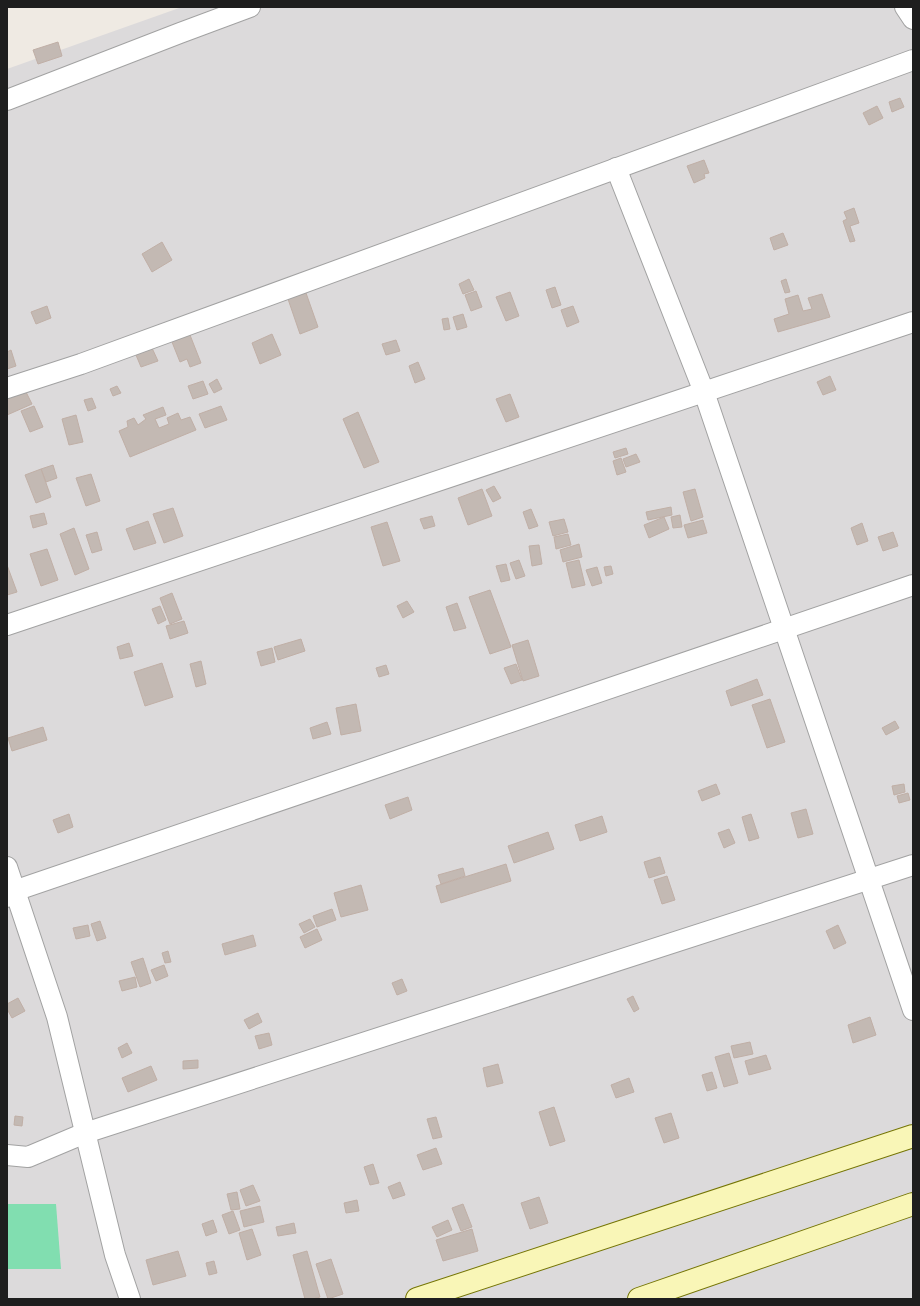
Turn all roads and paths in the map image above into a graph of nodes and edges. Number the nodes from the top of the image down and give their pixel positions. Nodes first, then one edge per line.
1 (250, 7) edge
2 (905, 7) edge
3 (913, 19) edge
4 (913, 60) edge
5 (7, 100) edge
6 (616, 168) junction
7 (913, 322) edge
8 (7, 388) edge
9 (704, 392) junction
10 (913, 585) edge
11 (7, 625) edge
12 (785, 628) junction
13 (913, 865) edge
14 (7, 867) edge
15 (869, 880) junction
16 (11, 894) edge
17 (913, 1010) edge
18 (86, 1133) junction
19 (913, 1136) edge
20 (7, 1155) edge
21 (913, 1204) edge
22 (130, 1299) edge
23 (417, 1299) edge
24 (639, 1299) edge

1 - 5 street
2 - 3 street
4 - 6 street
6 - 8 street
6 - 9 street
7 - 9 street
9 - 11 street
9 - 12 street
10 - 12 street
12 - 15 street
12 - 16 street
13 - 15 street
14 - 16 street
15 - 17 street
15 - 18 street
16 - 18 street
18 - 20 street
18 - 22 street
19 - 23 street
21 - 24 street

